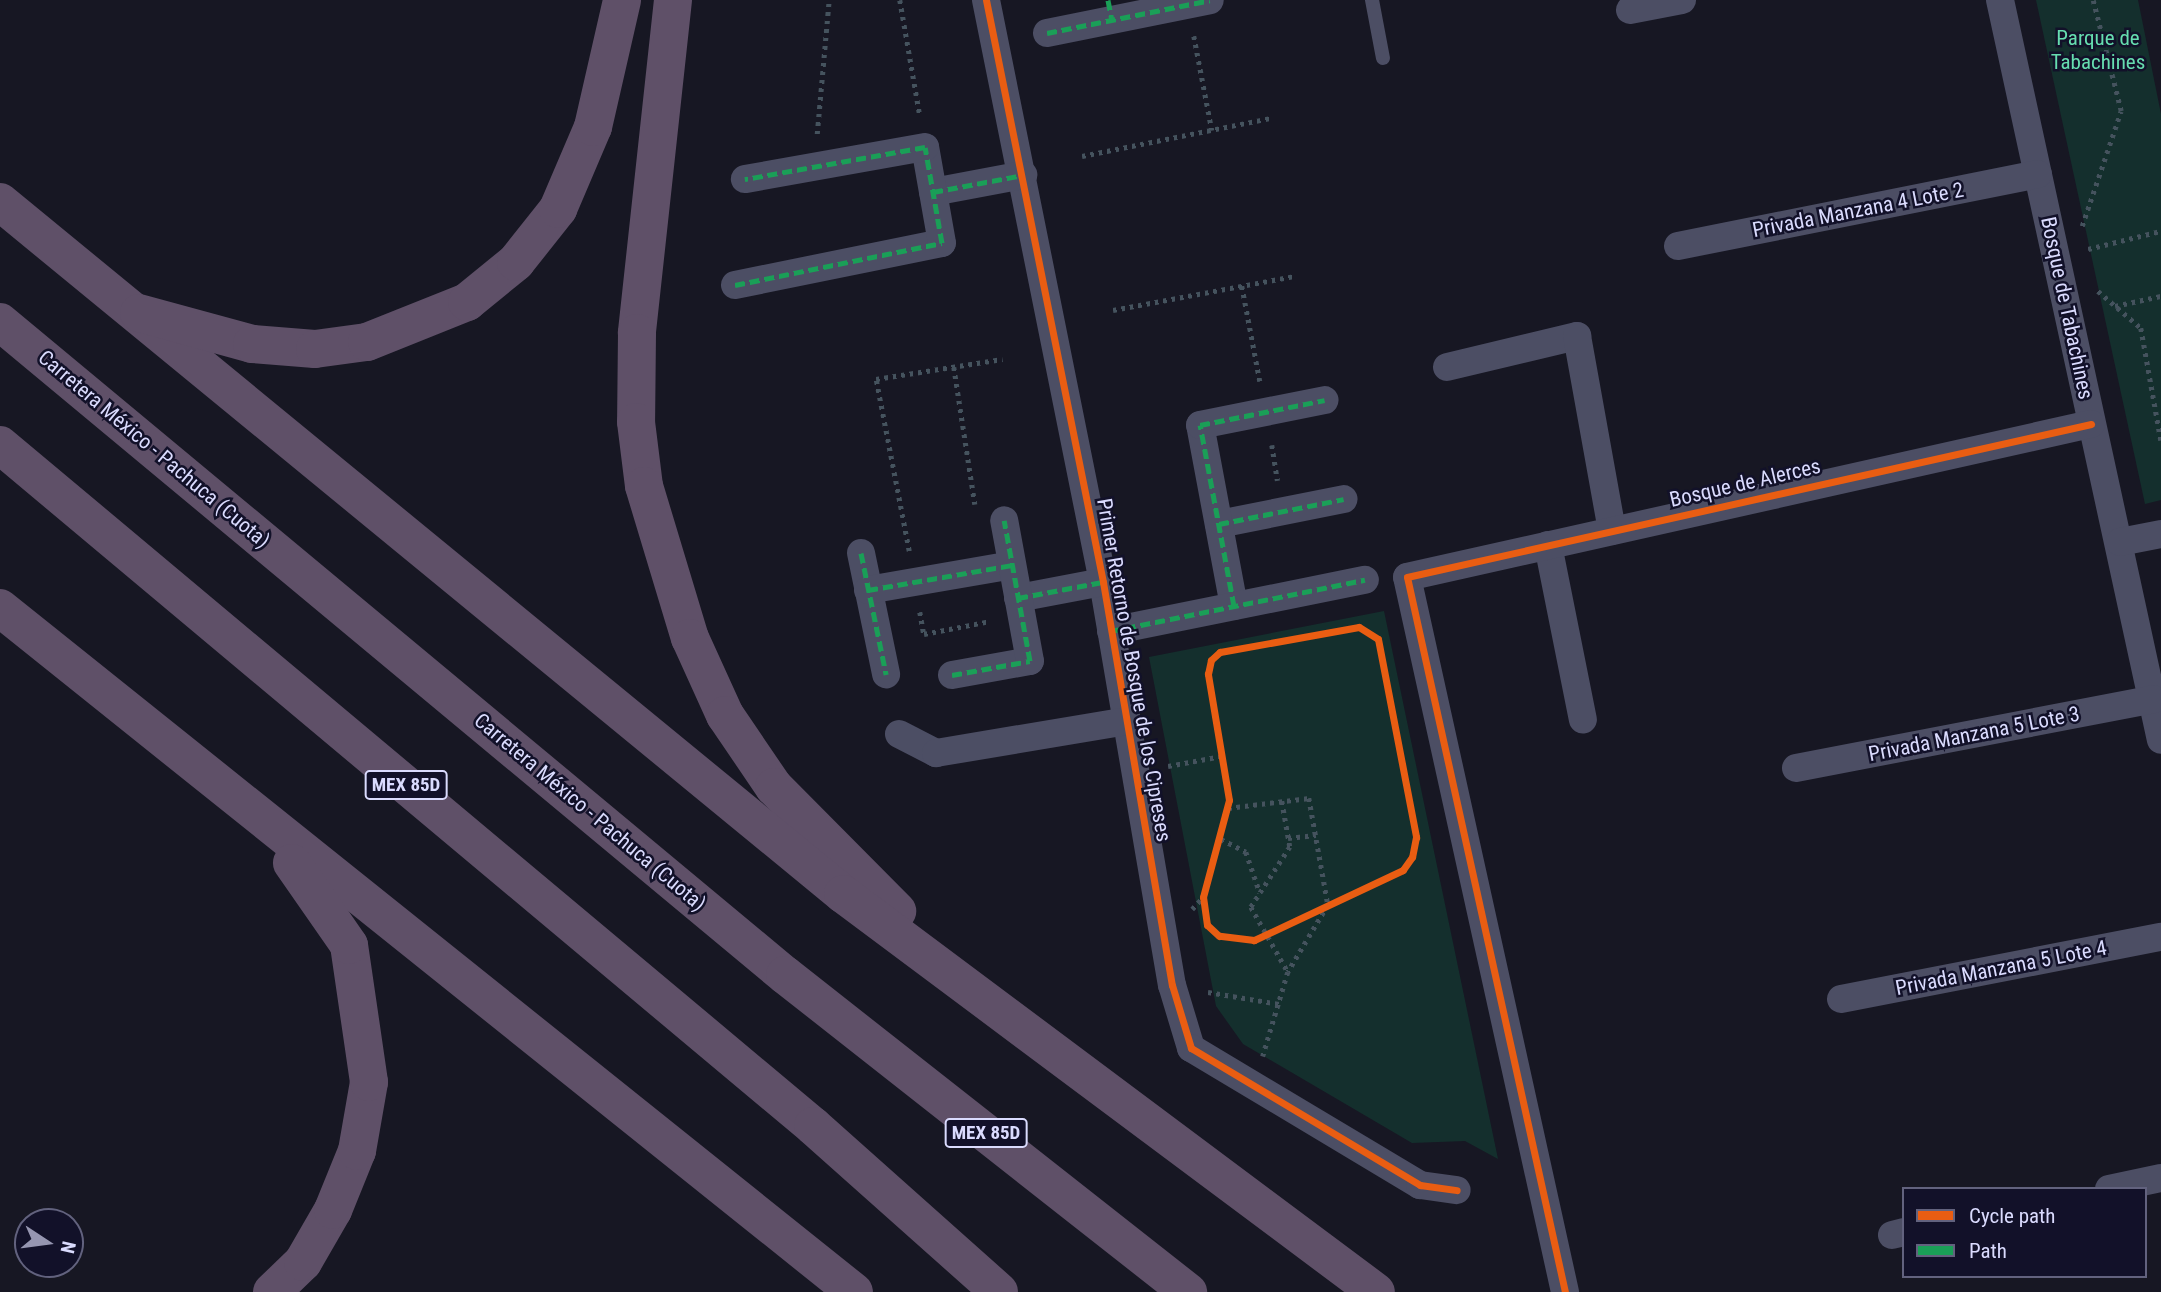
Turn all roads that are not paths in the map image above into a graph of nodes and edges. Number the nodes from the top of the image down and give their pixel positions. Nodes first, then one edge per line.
1 (622, 0) edge
2 (673, 0) edge
3 (986, 0) edge
4 (1372, 0) edge
5 (1682, 0) edge
6 (2000, 0) edge
7 (1199, 2) edge
8 (1110, 10) edge
9 (1630, 10) dead end
10 (1047, 33) dead end
11 (1383, 58) dead end
12 (2038, 174) junction
13 (1023, 175) junction
14 (745, 179) dead end
15 (933, 192) junction
16 (0, 202) edge
17 (1678, 247) dead end
18 (735, 285) dead end
19 (122, 308) junction
20 (0, 322) edge
21 (1447, 367) dead end
22 (1325, 400) dead end
23 (2091, 424) junction
24 (0, 445) edge
25 (1344, 499) dead end
26 (1004, 520) dead end
27 (1219, 524) junction
28 (1612, 531) junction
29 (2161, 534) edge
30 (2120, 542) junction
31 (1548, 545) junction
32 (861, 554) dead end
33 (1012, 565) junction
34 (1365, 580) dead end
35 (1103, 582) junction
36 (869, 590) junction
37 (1020, 606) junction
38 (1234, 606) junction
39 (0, 608) edge
40 (1111, 631) junction
41 (886, 674) dead end
42 (952, 675) dead end
43 (2152, 699) junction
44 (1583, 720) dead end
45 (1127, 721) junction
46 (899, 734) dead end
47 (2161, 740) edge
48 (1796, 768) dead end
49 (269, 829) junction
50 (2161, 937) edge
51 (954, 971) junction
52 (1841, 999) dead end
53 (2161, 1178) edge
54 (2118, 1187) edge
55 (1457, 1189) dead end
56 (272, 1292) edge
57 (853, 1292) edge
58 (999, 1292) edge
59 (1188, 1292) edge
60 (1376, 1292) edge
61 (1565, 1292) edge

1 - 19 highway
2 - 51 highway
3 - 13 street, Primer Retorno de Bosque de los Cipreses
4 - 11 lane
5 - 9 street
6 - 12 street, Bosque de Tabachines
7 - 8 street
8 - 10 street
12 - 17 street, Privada Manzana 4 Lote 2
12 - 23 street, Bosque de Tabachines
13 - 15 street
13 - 35 street, Primer Retorno de Bosque de los Cipreses
14 - 15 street
15 - 18 street
16 - 19 highway
19 - 51 highway
20 - 59 highway, Carretera México - Pachuca (Cuota) / MEX 85D
21 - 28 street
22 - 27 street
23 - 28 street, Bosque de Alerces
23 - 30 street, Bosque de Tabachines
24 - 58 highway, MEX 85D
25 - 27 street
26 - 33 street
27 - 38 street
28 - 31 street, Bosque de Alerces
29 - 30 street
30 - 43 street, Bosque de Tabachines
31 - 44 street
31 - 61 street, Bosque de Alerces
32 - 36 street
33 - 36 street
33 - 37 street
34 - 38 street
35 - 37 street
35 - 40 street, Primer Retorno de Bosque de los Cipreses
36 - 41 street
37 - 42 street
38 - 40 street
39 - 49 highway
40 - 45 street, Primer Retorno de Bosque de los Cipreses
43 - 47 street, Bosque de Tabachines
43 - 48 street, Privada Manzana 5 Lote 3
45 - 46 street
45 - 55 street, Primer Retorno de Bosque de los Cipreses
49 - 56 highway
49 - 57 highway
50 - 52 street, Privada Manzana 5 Lote 4
51 - 60 highway
53 - 54 street

